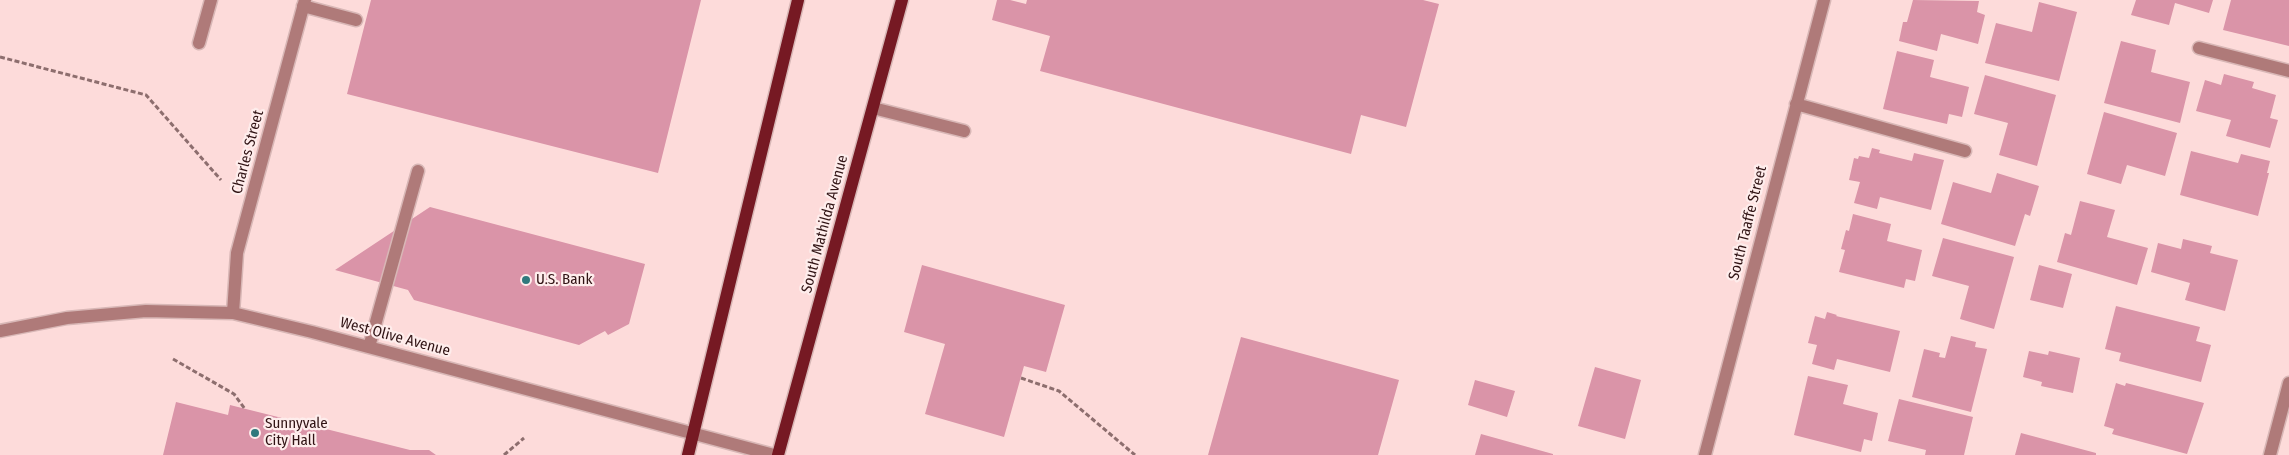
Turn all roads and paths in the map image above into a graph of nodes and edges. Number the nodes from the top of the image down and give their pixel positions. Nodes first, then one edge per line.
1 (211, 0) edge
2 (798, 0) edge
3 (902, 0) edge
4 (1824, 0) edge
5 (304, 3) edge
6 (356, 20) dead end
7 (199, 43) dead end
8 (2199, 48) dead end
9 (0, 57) edge
10 (2289, 70) edge
11 (1796, 104) junction
12 (873, 108) junction
13 (964, 131) dead end
14 (1965, 150) dead end
15 (418, 171) dead end
16 (221, 180) dead end
17 (233, 313) junction
18 (0, 332) edge
19 (369, 347) junction
20 (173, 359) dead end
21 (1021, 378) dead end
22 (2289, 383) edge
23 (245, 409) dead end
24 (693, 433) junction
25 (524, 438) dead end
26 (504, 455) edge
27 (688, 455) edge
28 (776, 455) edge
29 (1135, 455) edge
30 (1705, 455) edge
31 (2270, 455) edge

1 - 7 street
2 - 24 main road
3 - 12 main road, South Mathilda Avenue
4 - 11 street, South Taaffe Street
5 - 6 street
5 - 17 street, Charles Street
8 - 10 street
9 - 16 path
11 - 14 street
11 - 30 street, South Taaffe Street
12 - 13 street
12 - 28 main road, South Mathilda Avenue
15 - 19 street
17 - 18 street, West Olive Avenue
17 - 19 street, West Olive Avenue
19 - 24 street, West Olive Avenue
20 - 23 path
21 - 29 path
22 - 31 street
24 - 27 main road
24 - 28 street, West Olive Avenue
25 - 26 path

